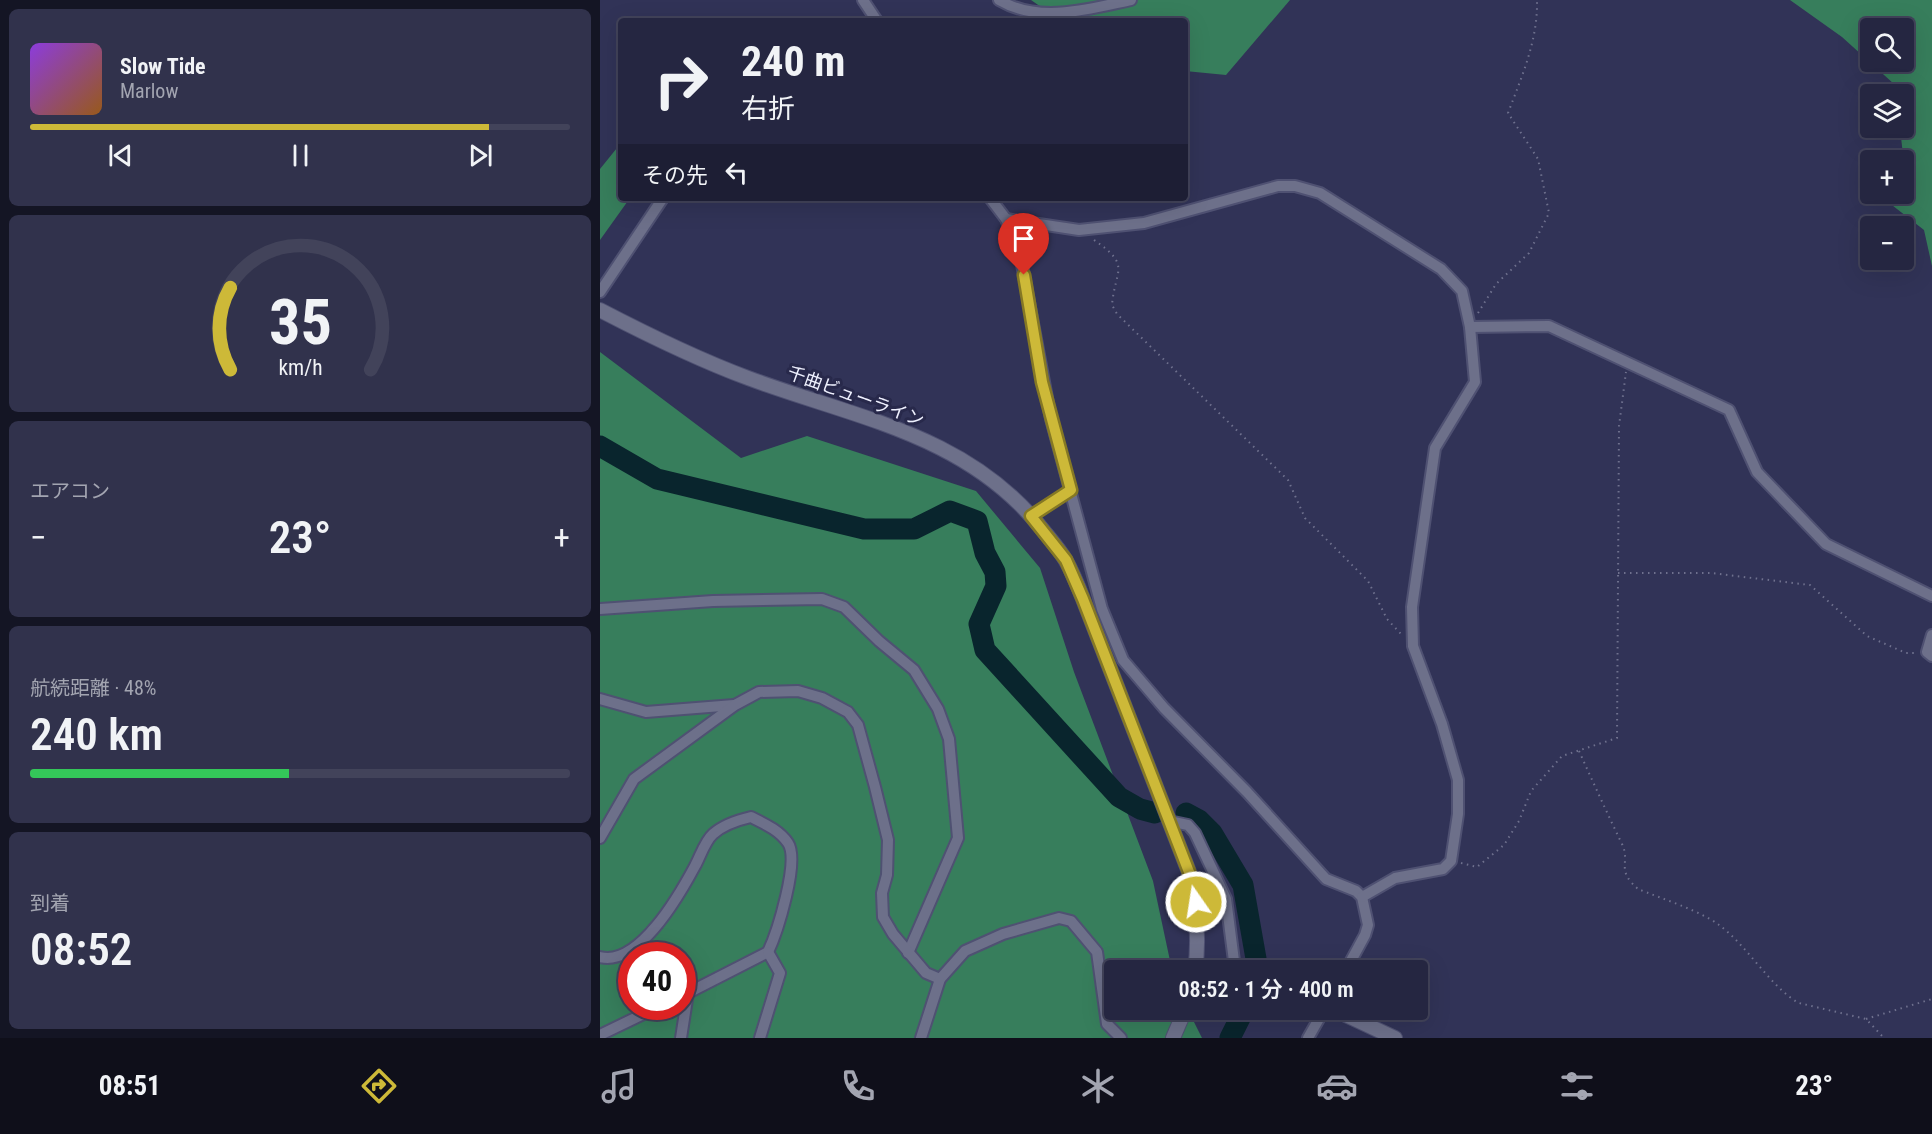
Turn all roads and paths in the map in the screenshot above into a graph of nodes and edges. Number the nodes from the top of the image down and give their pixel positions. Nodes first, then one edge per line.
1 (863, 0) edge
2 (999, 0) edge
3 (1131, 0) edge
4 (1537, 0) edge
5 (875, 18) edge
6 (661, 201) edge
7 (992, 201) edge
8 (1006, 219) junction
9 (1079, 230) junction
10 (600, 292) edge
11 (600, 310) edge
12 (1470, 327) junction
13 (1627, 361) junction
14 (1071, 490) junction
15 (1031, 516) junction
16 (1618, 573) junction
17 (1932, 596) edge
18 (600, 609) edge
19 (1932, 635) edge
20 (1413, 646) junction
21 (1929, 654) edge
22 (600, 699) edge
23 (735, 705) junction
24 (1579, 751) junction
25 (1169, 821) junction
26 (600, 838) edge
27 (1452, 861) junction
28 (1362, 897) junction
29 (768, 952) junction
30 (908, 953) junction
31 (600, 957) edge
32 (1196, 960) edge
33 (1234, 960) edge
34 (1352, 960) edge
35 (940, 979) junction
36 (696, 988) edge
37 (1932, 999) edge
38 (1866, 1019) junction
39 (631, 1020) edge
40 (683, 1020) edge
41 (1181, 1020) edge
42 (1318, 1020) edge
43 (1356, 1020) edge
44 (600, 1035) edge
45 (681, 1038) edge
46 (760, 1038) edge
47 (921, 1038) edge
48 (1121, 1038) edge
49 (1173, 1038) edge
50 (1308, 1038) edge
51 (1395, 1038) edge
52 (1884, 1038) edge

1 - 5 street
2 - 3 street
4 - 12 path
6 - 10 street
7 - 8 street
8 - 9 street
8 - 14 street
9 - 12 street
9 - 20 path
11 - 15 street, 千曲ビューライン
12 - 13 street
12 - 20 street
13 - 16 path
13 - 17 street
14 - 15 street
14 - 28 street
15 - 25 street, 千曲ビューライン
16 - 21 path
16 - 24 path
18 - 30 street
19 - 21 street
20 - 27 street
22 - 23 street
23 - 26 street
23 - 30 street
24 - 27 path
24 - 38 path
25 - 32 street, 千曲ビューライン
25 - 33 street
27 - 28 street
28 - 34 street
29 - 31 street
29 - 36 street
29 - 46 street
30 - 35 street
35 - 47 street
35 - 48 street
37 - 38 path
38 - 52 path
39 - 44 street
40 - 45 street
41 - 49 street
42 - 50 street
43 - 51 street

